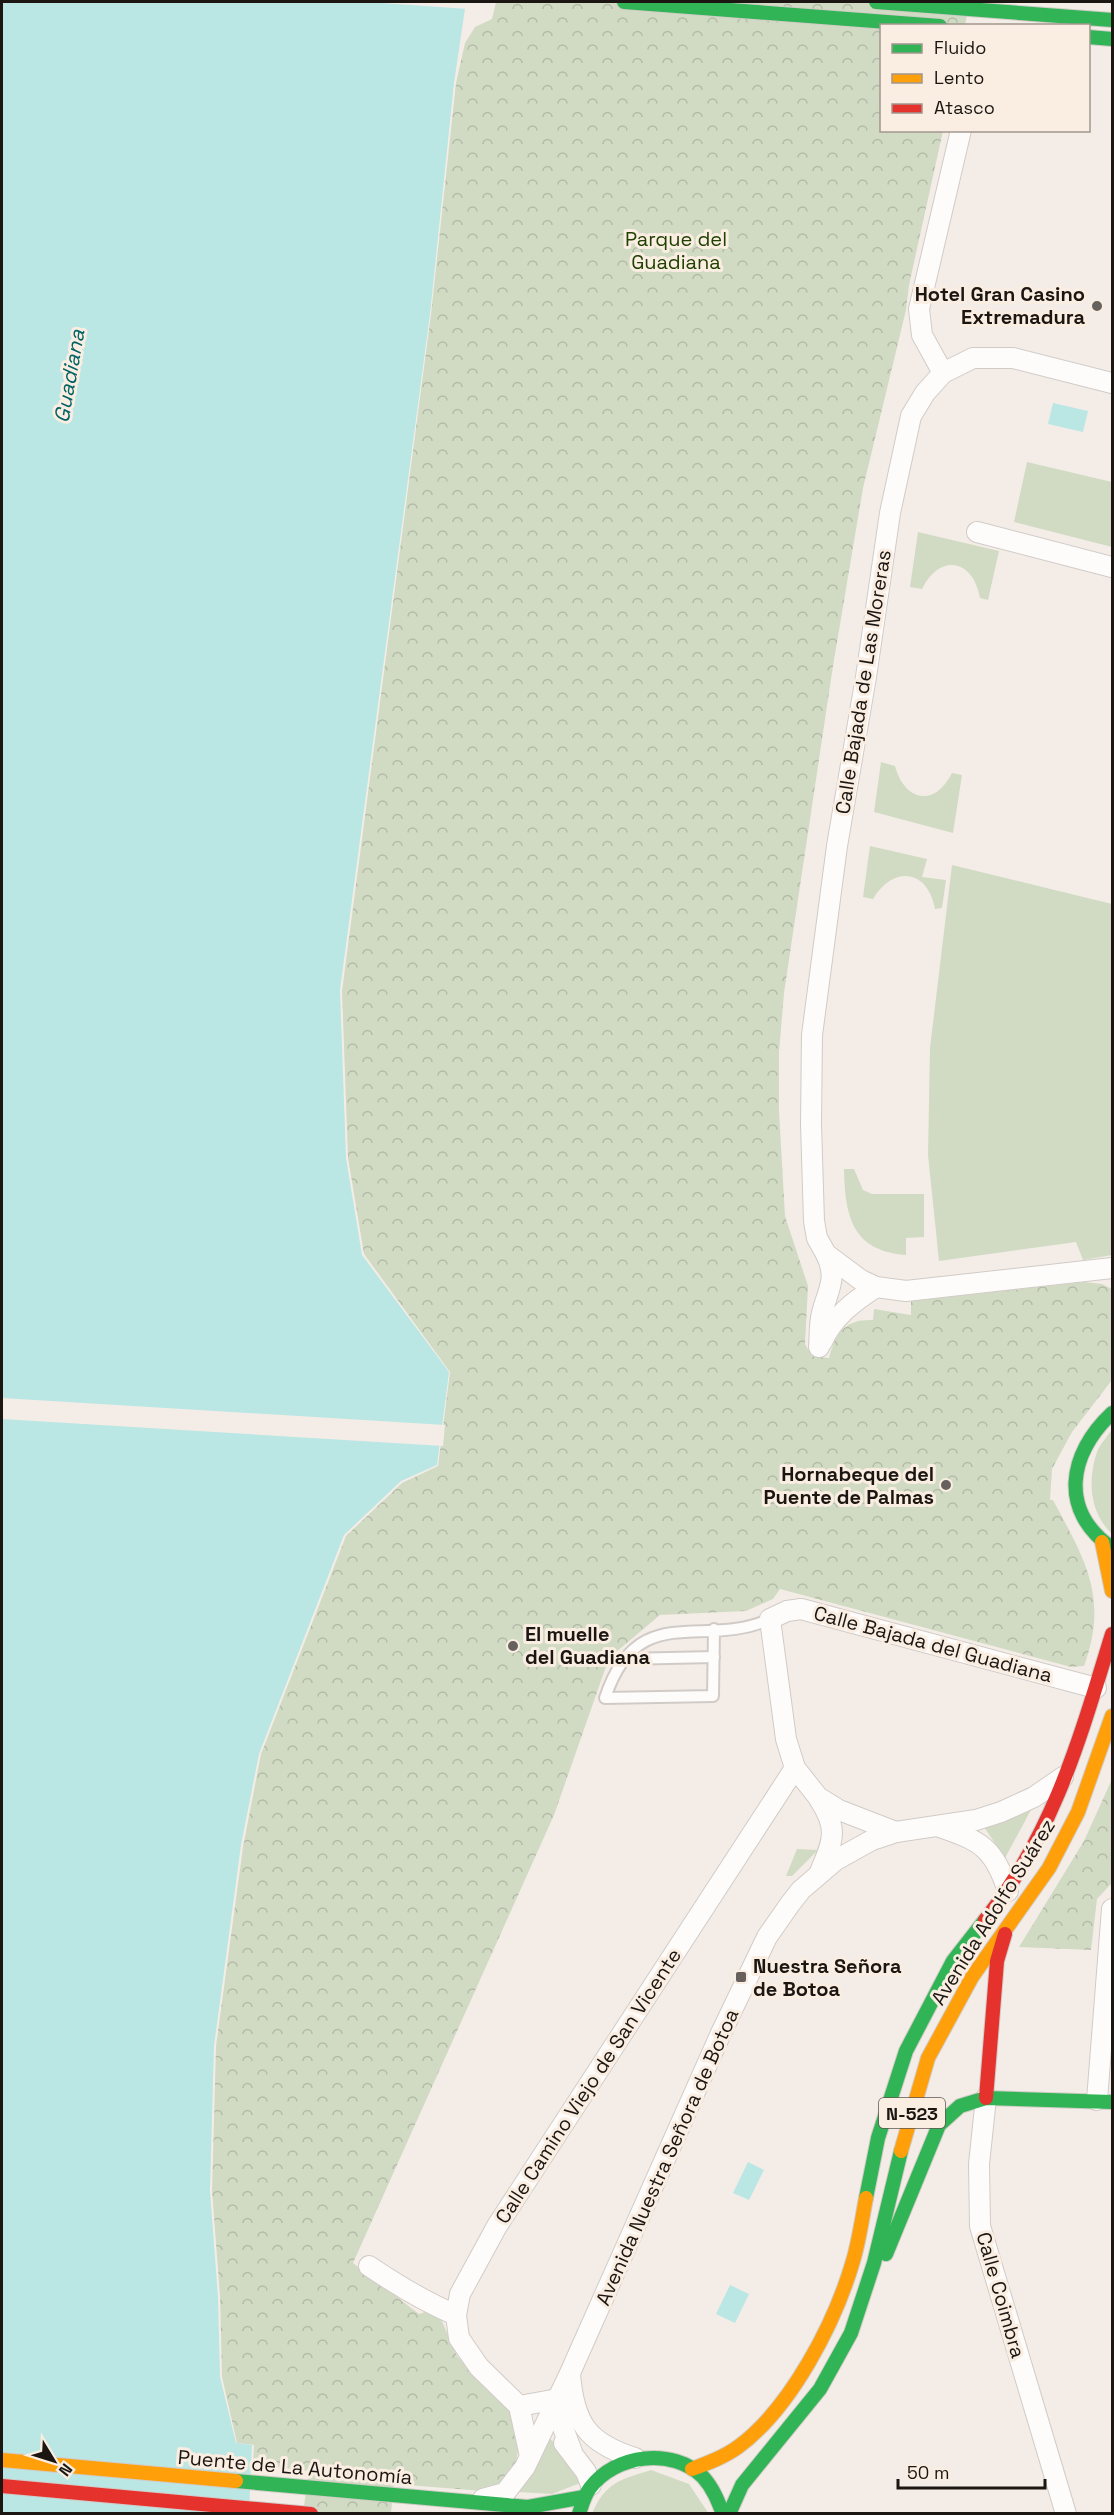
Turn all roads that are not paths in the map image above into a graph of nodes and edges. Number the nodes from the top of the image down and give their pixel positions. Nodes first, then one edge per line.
1 (624, 2) edge
2 (876, 2) edge
3 (988, 2) edge
4 (1113, 20) edge
5 (914, 24) edge
6 (984, 24) edge
7 (1090, 37) edge
8 (1113, 39) edge
9 (961, 132) edge
10 (943, 373) junction
11 (1113, 383) edge
12 (977, 532) dead end
13 (1113, 567) edge
14 (826, 1254) junction
15 (1113, 1268) edge
16 (1087, 1272) junction
17 (1113, 1282) edge
18 (876, 1287) junction
19 (1113, 1413) edge
20 (1107, 1545) edge
21 (1113, 1591) edge
22 (770, 1619) junction
23 (714, 1629) junction
24 (1113, 1634) edge
25 (714, 1657) junction
26 (624, 1659) junction
27 (1096, 1688) junction
28 (1113, 1716) edge
29 (795, 1768) junction
30 (1067, 1773) junction
31 (818, 1797) junction
32 (937, 1827) junction
33 (896, 1832) junction
34 (820, 1873) junction
35 (1008, 1891) junction
36 (1113, 1909) edge
37 (1006, 1929) junction
38 (986, 2098) junction
39 (1105, 2101) edge
40 (369, 2266) dead end
41 (456, 2315) junction
42 (851, 2333) junction
43 (570, 2373) junction
44 (558, 2399) junction
45 (519, 2406) junction
46 (544, 2425) junction
47 (572, 2452) junction
48 (530, 2457) junction
49 (635, 2458) junction
50 (2, 2460) edge
51 (692, 2469) junction
52 (2, 2486) edge
53 (588, 2491) junction
54 (468, 2502) junction
55 (311, 2514) edge
56 (579, 2514) edge
57 (723, 2514) edge
58 (729, 2514) edge
59 (1066, 2514) edge

1 - 5 main road
2 - 4 main road, bridge
3 - 6 street
7 - 8 main road
9 - 10 street
10 - 11 street
10 - 14 street, Calle Bajada de Las Moreras
12 - 13 street
14 - 18 street
14 - 18 street, Calle Bajada de Las Moreras
15 - 16 street
16 - 17 street
16 - 18 street
19 - 20 main road
20 - 21 main road
22 - 23 lane
22 - 27 street, Calle Bajada del Guadiana
22 - 29 street
23 - 25 lane
23 - 26 lane
24 - 27 main road, Avenida Adolfo Suárez / N-523
25 - 26 lane
25 - 26 lane
27 - 30 main road, Avenida Adolfo Suárez / N-523
28 - 37 main road, Avenida Adolfo Suárez / N-523
29 - 31 street
29 - 41 street, Calle Camino Viejo de San Vicente
30 - 32 street, Avenida Nuestra Señora de Botoa
30 - 35 main road, Avenida Adolfo Suárez / N-523
31 - 33 street
31 - 34 street
32 - 33 street, Avenida Nuestra Señora de Botoa
32 - 35 street, Avenida Nuestra Señora de Botoa
33 - 34 street, Avenida Nuestra Señora de Botoa
34 - 43 street, Avenida Nuestra Señora de Botoa
35 - 51 main road, Avenida Adolfo Suárez / N-523
36 - 39 street
37 - 38 main road, Calle Coimbra
37 - 42 main road, Avenida Adolfo Suárez / N-523
38 - 39 main road
38 - 42 main road
38 - 59 street, Calle Coimbra
40 - 41 street
41 - 45 street, Calle Camino Viejo de San Vicente
42 - 58 main road, Avenida Adolfo Suárez / N-523
43 - 44 street, Avenida Nuestra Señora de Botoa
43 - 49 street
44 - 45 street
44 - 46 street, Avenida Nuestra Señora de Botoa
44 - 47 street
45 - 48 street
46 - 47 street
46 - 48 street, Avenida Nuestra Señora de Botoa
47 - 53 street
48 - 54 street, Avenida Nuestra Señora de Botoa
49 - 51 main road
49 - 53 main road
50 - 54 main road, Puente de La Autonomía
51 - 57 main road
52 - 55 main road
53 - 54 main road, Puente de La Autonomía
53 - 56 main road

